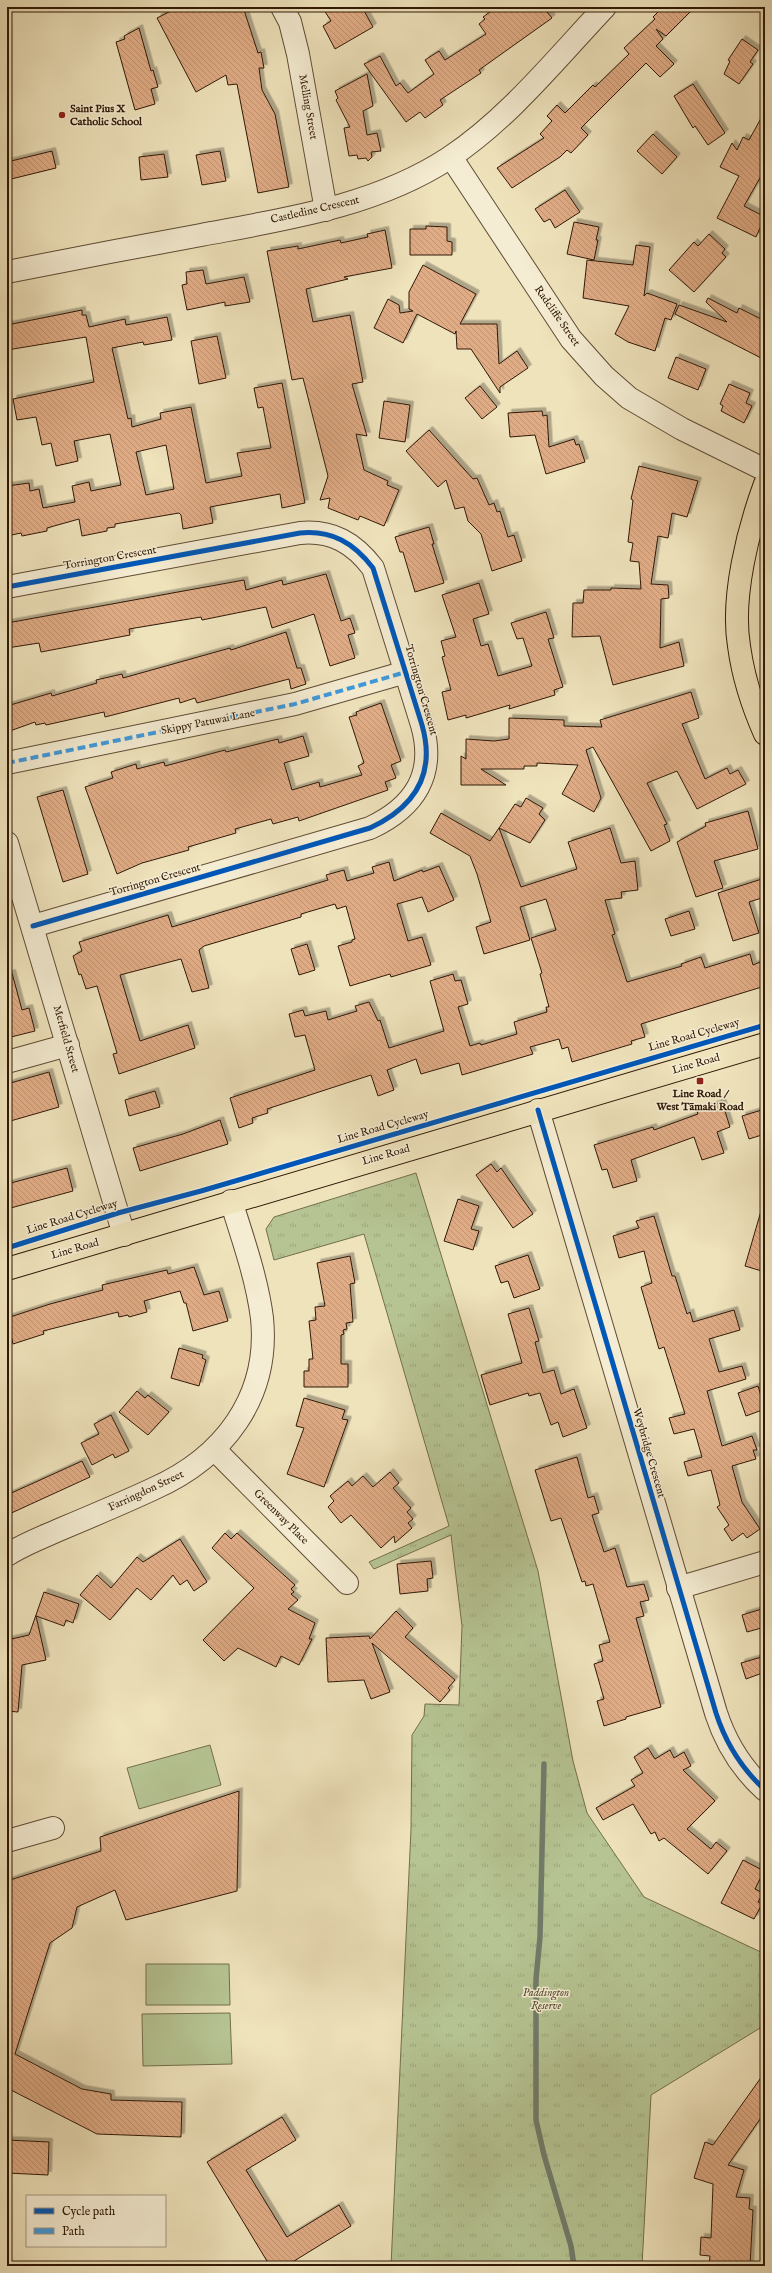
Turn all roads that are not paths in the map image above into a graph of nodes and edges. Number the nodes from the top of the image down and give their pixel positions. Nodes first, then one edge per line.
1 (282, 7) edge
2 (605, 7) edge
3 (451, 157) junction
4 (326, 210) junction
5 (7, 272) edge
6 (765, 470) edge
7 (765, 484) edge
8 (7, 588) edge
9 (406, 672) junction
10 (765, 734) edge
11 (7, 763) edge
12 (7, 843) edge
13 (33, 926) junction
14 (765, 1044) edge
15 (68, 1045) junction
16 (7, 1062) edge
17 (538, 1110) junction
18 (231, 1201) junction
19 (124, 1234) junction
20 (7, 1269) edge
21 (215, 1450) junction
22 (7, 1555) edge
23 (765, 1562) edge
24 (347, 1583) dead end
25 (678, 1588) junction
26 (765, 1790) edge
27 (53, 1828) dead end
28 (7, 1841) edge

1 - 4 street, Melling Street
2 - 3 street, Castledine Crescent
3 - 4 street, Castledine Crescent
3 - 6 street, Radcliffe Street
4 - 5 street, Castledine Crescent
7 - 10 main road
8 - 9 street, Torrington Crescent
9 - 11 street, Skippy Patuwai Lane
9 - 13 street, Torrington Crescent
12 - 13 street, Merfield Street
13 - 15 street, Merfield Street
14 - 17 main road, Line Road
15 - 16 street
15 - 19 street, Merfield Street
17 - 18 main road, Line Road
17 - 25 street, Weybridge Crescent
18 - 19 main road, Line Road
18 - 21 street, Farringdon Street
19 - 20 main road, Line Road
21 - 22 street, Farringdon Street
21 - 24 street, Greenway Place
23 - 25 street
25 - 26 street, Weybridge Crescent
27 - 28 street

